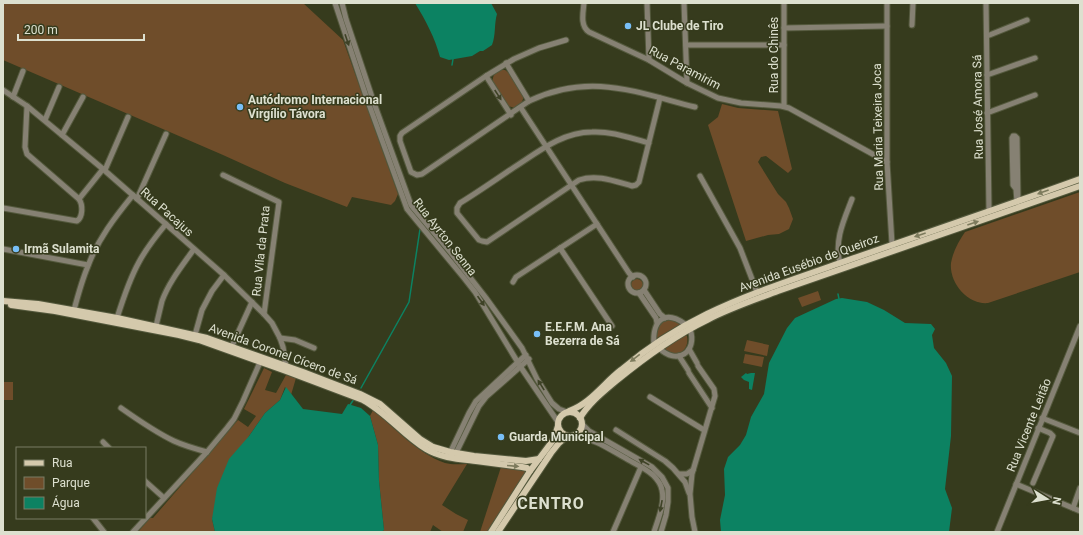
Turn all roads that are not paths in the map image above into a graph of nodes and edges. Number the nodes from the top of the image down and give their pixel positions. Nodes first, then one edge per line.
1 (335, 3) edge
2 (342, 3) edge
3 (584, 3) edge
4 (647, 3) edge
5 (684, 3) edge
6 (784, 3) edge
7 (887, 3) edge
8 (913, 3) edge
9 (986, 3) edge
10 (1027, 20) dead end
11 (912, 25) dead end
12 (887, 26) junction
13 (784, 28) junction
14 (987, 36) junction
15 (566, 40) dead end
16 (686, 45) junction
17 (784, 45) junction
18 (1034, 58) dead end
19 (649, 60) junction
20 (506, 63) junction
21 (23, 72) dead end
22 (987, 75) junction
23 (486, 76) junction
24 (688, 83) junction
25 (59, 87) dead end
26 (3, 90) edge
27 (1035, 96) dead end
28 (13, 97) junction
29 (83, 97) dead end
30 (660, 98) junction
31 (529, 101) junction
32 (27, 106) junction
33 (784, 106) junction
34 (695, 107) dead end
35 (521, 108) junction
36 (987, 113) junction
37 (511, 115) junction
38 (128, 117) dead end
39 (44, 120) junction
40 (166, 134) dead end
41 (62, 135) junction
42 (649, 143) junction
43 (546, 147) junction
44 (1014, 160) dead end
45 (888, 162) junction
46 (104, 170) junction
47 (223, 175) dead end
48 (700, 176) dead end
49 (1080, 179) edge
50 (572, 186) junction
51 (1080, 186) edge
52 (133, 195) junction
53 (80, 199) junction
54 (137, 199) junction
55 (852, 200) dead end
56 (1018, 201) junction
57 (409, 207) junction
58 (3, 208) edge
59 (989, 211) junction
60 (166, 224) junction
61 (597, 224) junction
62 (893, 247) junction
63 (560, 248) junction
64 (3, 249) edge
65 (194, 249) junction
66 (840, 263) junction
67 (88, 265) junction
68 (224, 275) junction
69 (633, 277) junction
70 (513, 282) dead end
71 (642, 291) junction
72 (757, 292) junction
73 (3, 301) edge
74 (252, 302) junction
75 (3, 305) edge
76 (654, 309) junction
77 (74, 310) junction
78 (264, 314) junction
79 (117, 318) junction
80 (665, 318) junction
81 (657, 323) junction
82 (156, 326) junction
83 (612, 326) dead end
84 (1080, 326) edge
85 (688, 327) junction
86 (194, 335) junction
87 (280, 338) junction
88 (232, 346) junction
89 (656, 347) junction
90 (314, 348) dead end
91 (689, 349) junction
92 (679, 356) junction
93 (527, 357) junction
94 (261, 359) junction
95 (519, 364) junction
96 (286, 368) junction
97 (703, 374) junction
98 (694, 379) junction
99 (650, 397) dead end
100 (715, 399) junction
101 (707, 400) junction
102 (121, 408) dead end
103 (712, 408) junction
104 (568, 412) junction
105 (1042, 418) junction
106 (581, 421) junction
107 (558, 424) junction
108 (1038, 428) junction
109 (616, 430) dead end
110 (704, 430) junction
111 (1080, 433) edge
112 (571, 436) junction
113 (103, 442) dead end
114 (108, 447) edge
115 (616, 450) junction
116 (207, 452) junction
117 (452, 455) junction
118 (539, 459) junction
119 (641, 467) junction
120 (693, 470) junction
121 (530, 471) junction
122 (679, 474) junction
123 (146, 482) edge
124 (1033, 483) dead end
125 (1016, 484) junction
126 (1080, 488) edge
127 (690, 494) junction
128 (164, 498) junction
129 (1073, 508) junction
130 (1080, 511) edge
131 (146, 518) edge
132 (95, 519) edge
133 (145, 519) edge
134 (104, 532) edge
135 (133, 532) edge
136 (491, 532) edge
137 (498, 532) edge
138 (613, 532) edge
139 (654, 532) edge
140 (661, 532) edge
141 (695, 532) edge
142 (997, 532) edge

1 -> 57 street, Rua Ayrton Senna
2 - 57 street, Rua Ayrton Senna
3 - 19 street, Rua Paramirim
4 - 19 street
5 - 16 street
6 - 13 street, Rua do Chinês
7 - 12 street, Rua Maria Teixeira Joca
8 - 11 street
9 - 14 street, Rua José Amora Sá
10 - 14 street
12 - 13 street
12 - 45 street, Rua Maria Teixeira Joca
13 - 17 street, Rua do Chinês
14 - 22 street, Rua José Amora Sá
15 - 20 street
16 - 17 street
16 - 24 street
17 - 33 street, Rua do Chinês
18 - 22 street
19 - 24 street, Rua Paramirim
20 - 23 street
20 - 31 street
21 - 28 street
22 - 36 street, Rua José Amora Sá
23 -> 37 street
23 - 37 street
24 - 33 street, Rua Paramirim
25 - 39 street
26 - 28 street, Rua Pacajus
27 - 36 street
28 - 32 street, Rua Pacajus
29 - 41 street
30 - 31 street
30 - 34 street
30 - 42 street
31 - 35 street
32 - 39 street, Rua Pacajus
32 - 53 street
33 - 45 street, Rua Paramirim
35 - 37 street
35 - 43 street
36 - 59 street, Rua José Amora Sá
38 - 46 street
39 - 41 street, Rua Pacajus
40 - 54 street
41 - 46 street, Rua Pacajus
42 - 43 street
42 - 50 street
43 - 50 street
43 - 50 street
44 - 56 street
45 - 62 street, Rua Maria Teixeira Joca
46 - 52 street, Rua Pacajus
46 - 53 street
47 - 78 street, Rua Vila da Prata
48 - 72 street
49 -> 56 main road, Avenida Eusébio de Queiroz
50 - 61 street
62 -> 51 main road, Avenida Eusébio de Queiroz
52 - 54 street, Rua Pacajus
52 - 67 street
53 - 58 street
54 - 60 street, Rua Pacajus
55 - 66 street
56 - 59 main road, Avenida Eusébio de Queiroz
57 - 93 street, Rua Ayrton Senna
57 -> 95 street, Rua Ayrton Senna
59 -> 62 main road, Avenida Eusébio de Queiroz
60 - 65 street, Rua Pacajus
60 - 79 street
61 - 63 street
61 - 69 street
62 - 66 main road, Avenida Eusébio de Queiroz
62 - 85 main road, Avenida Eusébio de Queiroz
63 - 70 street
63 - 83 street
64 - 67 street
65 - 68 street, Rua Pacajus
65 - 82 street
66 - 72 main road, Avenida Eusébio de Queiroz
67 - 77 street
68 - 74 street, Rua Pacajus
68 - 86 street
69 - 71 street
69 - 71 street
71 - 76 street
72 - 85 main road, Avenida Eusébio de Queiroz
73 - 77 main road, Avenida Coronel Cícero de Sá
74 - 78 street, Rua Pacajus
74 - 88 street
75 - 94 main road, Avenida Coronel Cícero de Sá
76 - 80 street
76 - 81 street
77 - 79 main road, Avenida Coronel Cícero de Sá
78 - 87 street, Rua Pacajus
79 - 82 main road, Avenida Coronel Cícero de Sá
80 - 81 street
80 - 85 street
81 - 89 street
82 - 86 main road, Avenida Coronel Cícero de Sá
84 - 105 street, Rua Vicente Leitão
85 - 89 main road, Avenida Eusébio de Queiroz
85 - 91 street
86 - 88 main road, Avenida Coronel Cícero de Sá
87 - 90 street
87 - 96 street, Rua Pacajus
88 - 94 main road, Avenida Coronel Cícero de Sá
89 - 92 street
89 -> 104 main road, Avenida Eusébio de Queiroz
89 - 106 main road, Avenida Eusébio de Queiroz
91 - 92 street
91 - 97 street
92 - 98 street
93 - 95 street
104 -> 93 street, Rua Ayrton Senna
94 - 96 main road, Avenida Coronel Cícero de Sá
94 - 116 street
95 - 107 street, Rua Ayrton Senna
95 - 117 street
96 - 117 main road, Avenida Coronel Cícero de Sá
97 - 98 street
97 - 100 street
98 - 101 street
99 - 110 street
100 - 101 street
100 - 103 street
101 - 103 street
102 - 116 street
103 - 110 street
104 - 106 main road
104 - 107 main road
105 - 108 street, Rua Vicente Leitão
105 - 111 street
106 - 112 main road
106 - 115 street
107 - 112 main road
107 - 118 main road
108 - 124 street
108 - 125 street, Rua Vicente Leitão
109 - 122 street
110 - 120 street
112 - 115 street
112 - 137 main road
113 - 114 street
115 - 119 street
140 -> 115 street
116 - 128 street
117 - 118 main road, Avenida Coronel Cícero de Sá
117 -> 121 main road, Avenida Coronel Cícero de Sá
118 - 121 main road
119 - 138 street
119 -> 139 street
120 - 122 street
120 - 127 street
121 - 136 main road
122 - 127 street
123 - 128 street
125 - 129 street
125 - 142 street, Rua Vicente Leitão
126 - 129 street
127 - 141 street
128 - 131 street
129 - 130 street
132 - 134 street
133 - 135 street

